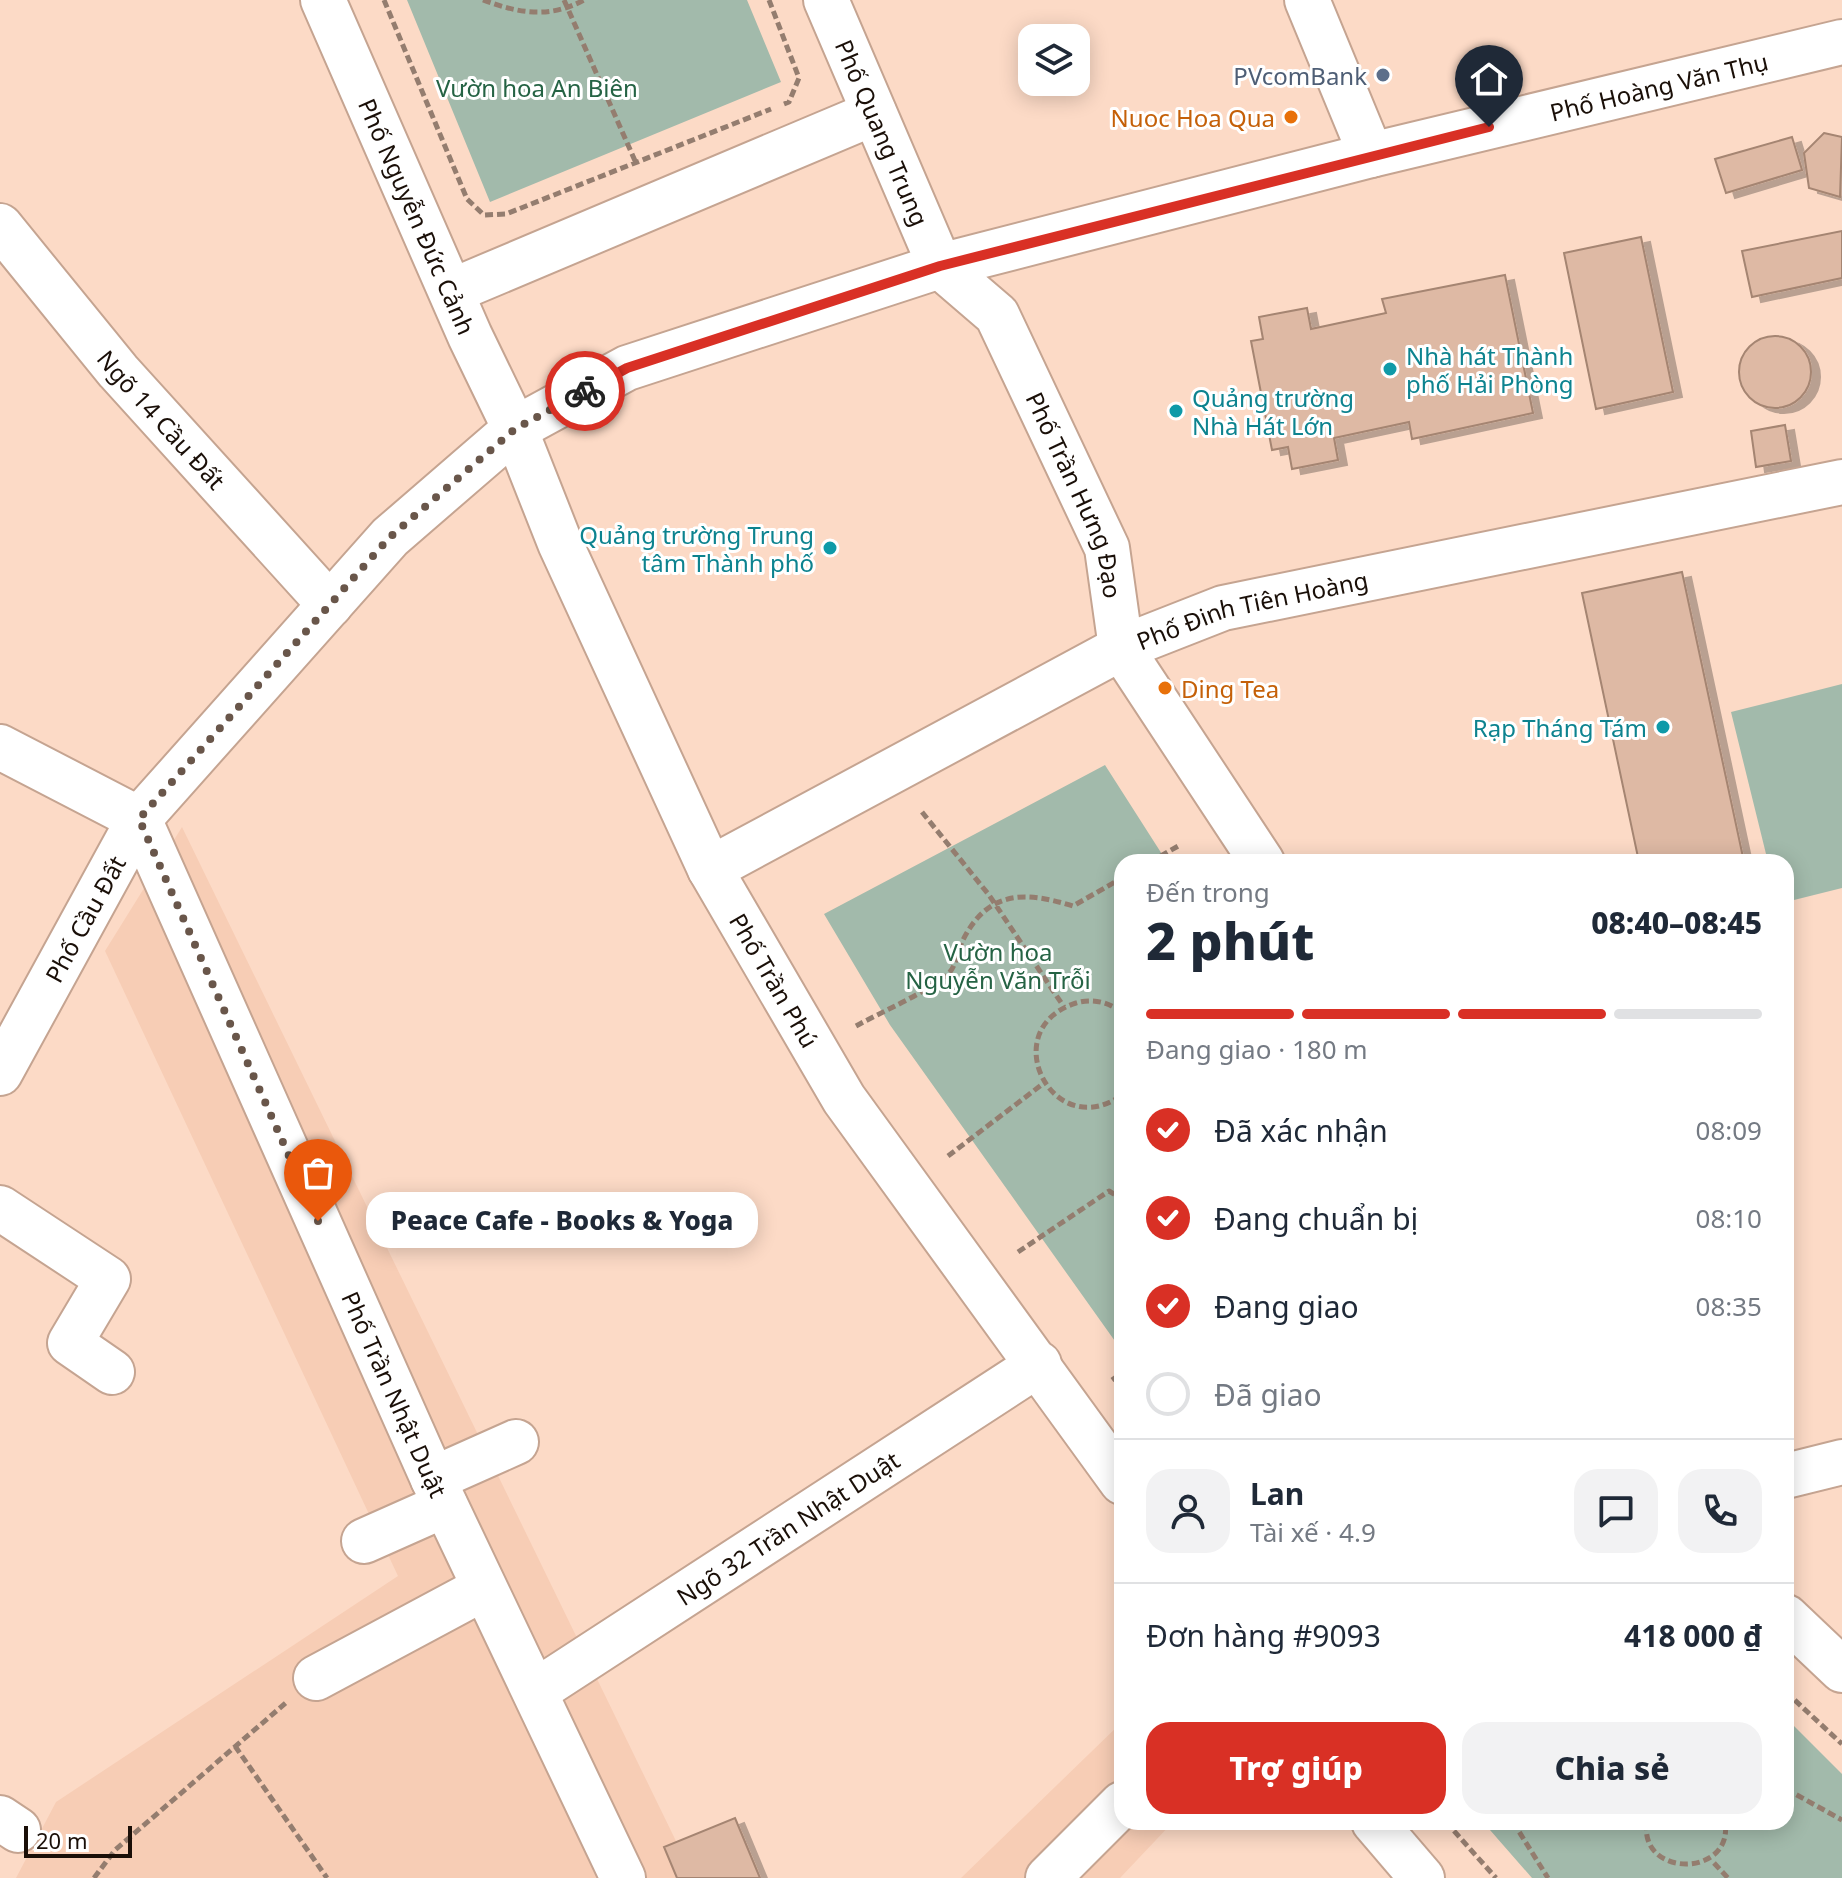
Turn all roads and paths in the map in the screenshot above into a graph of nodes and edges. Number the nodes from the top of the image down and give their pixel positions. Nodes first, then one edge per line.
1 (323, 0) edge
2 (384, 0) edge
3 (483, 0) edge
4 (564, 0) edge
5 (584, 0) edge
6 (769, 0) edge
7 (826, 0) edge
8 (1307, 0) edge
9 (567, 9) junction
10 (1842, 42) edge
11 (874, 113) junction
12 (1371, 155) junction
13 (636, 163) junction
14 (0, 226) edge
15 (940, 266) junction
16 (452, 291) junction
17 (515, 429) junction
18 (1842, 482) edge
19 (330, 605) junction
20 (1121, 648) junction
21 (0, 747) edge
22 (922, 812) dead end
23 (139, 819) junction
24 (1180, 845) dead end
25 (1164, 854) edge
26 (1257, 854) edge
27 (710, 869) junction
28 (1114, 883) edge
29 (995, 904) junction
30 (1064, 1007) junction
31 (1114, 1009) edge
32 (856, 1026) dead end
33 (4, 1057) edge
34 (1044, 1083) junction
35 (1114, 1099) edge
36 (948, 1156) dead end
37 (1114, 1194) edge
38 (0, 1208) edge
39 (1018, 1252) dead end
40 (1039, 1364) junction
41 (112, 1372) dead end
42 (516, 1442) dead end
43 (1842, 1462) edge
44 (1114, 1471) edge
45 (1794, 1474) edge
46 (439, 1492) junction
47 (364, 1541) dead end
48 (484, 1588) junction
49 (1794, 1625) edge
50 (1842, 1670) edge
51 (316, 1678) joint
52 (536, 1691) junction
53 (1794, 1699) edge
54 (1842, 1744) edge
55 (235, 1746) junction
56 (1794, 1793) edge
57 (1114, 1812) edge
58 (1842, 1820) edge
59 (1381, 1830) edge
60 (1453, 1830) edge
61 (1518, 1830) edge
62 (1647, 1830) edge
63 (1726, 1830) edge
64 (1714, 1863) junction
65 (1702, 1871) dead end
66 (1674, 1872) dead end
67 (94, 1878) edge
68 (327, 1878) edge
69 (623, 1878) edge
70 (1048, 1878) edge
71 (1422, 1878) edge
72 (1496, 1878) edge
73 (1548, 1878) edge
74 (1728, 1878) edge

1 - 16 main road, Phố Nguyễn Đức Cảnh
2 - 13 path
3 - 9 path
4 - 9 path
5 - 9 path
6 - 13 path
7 - 11 main road, Phố Quang Trung
8 - 12 main road
9 - 13 path
10 - 12 main road, Phố Hoàng Văn Thụ
11 - 15 main road, Phố Quang Trung
11 - 16 main road
12 - 15 main road, Phố Hoàng Văn Thụ
14 - 19 main road, Ngõ 14 Cầu Đất
15 - 17 main road, Phố Hoàng Văn Thụ
15 - 20 main road, Phố Trần Hưng Đạo
16 - 17 main road, Phố Nguyễn Đức Cảnh
17 - 19 main road, Phố Cầu Đất
17 - 27 main road, Phố Trần Phú
18 - 20 main road, Phố Đinh Tiên Hoàng
19 - 23 main road, Phố Cầu Đất
20 - 26 main road, Phố Trần Hưng Đạo
20 - 27 main road, Phố Đinh Tiên Hoàng
21 - 23 main road
22 - 29 path
23 - 33 main road, Phố Cầu Đất
23 - 46 main road, Phố Trần Nhật Duật
24 - 25 path
27 - 40 main road, Phố Trần Phú
28 - 29 path
29 - 30 path
29 - 32 path
30 - 31 path
30 - 34 path
34 - 35 path
34 - 36 path
37 - 39 path
38 - 41 main road
40 - 44 main road, Phố Trần Phú
40 - 52 main road, Ngõ 32 Trần Nhật Duật
42 - 46 main road
43 - 45 main road
46 - 47 main road
46 - 48 main road, Phố Trần Nhật Duật
48 - 51 main road
48 - 52 main road, Phố Trần Nhật Duật
49 - 50 main road
51 - 55 path
52 - 69 main road, Phố Trần Nhật Duật
53 - 54 path
55 - 67 path
55 - 68 path
56 - 58 path
57 - 70 main road
59 - 71 main road
60 - 72 path
61 - 73 path
62 - 66 path
63 - 64 path
64 - 65 path
64 - 74 path

